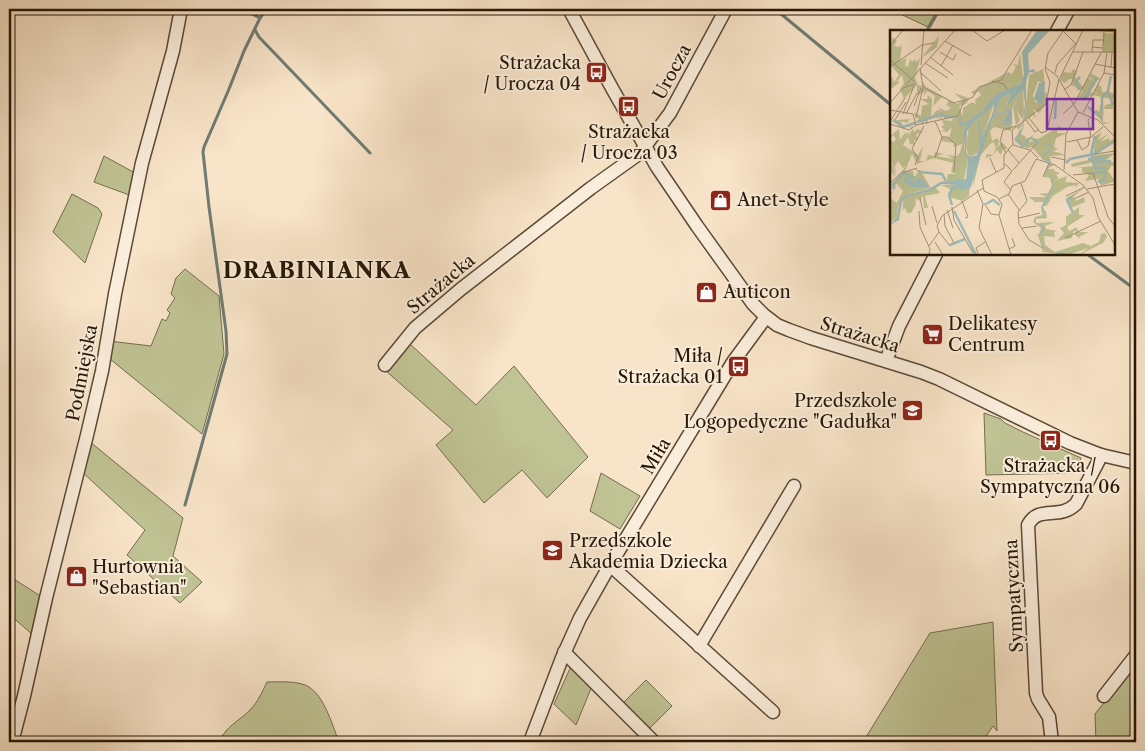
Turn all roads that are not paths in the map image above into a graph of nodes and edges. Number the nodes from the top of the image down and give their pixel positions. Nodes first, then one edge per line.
1 (181, 9) edge
2 (569, 9) edge
3 (726, 9) edge
4 (1069, 9) edge
5 (1058, 30) edge
6 (645, 148) junction
7 (935, 255) edge
8 (766, 317) junction
9 (886, 361) junction
10 (385, 365) dead end
11 (1101, 455) junction
12 (1136, 463) edge
13 (794, 486) dead end
14 (610, 565) junction
15 (699, 646) junction
16 (564, 652) junction
17 (1136, 656) edge
18 (1104, 696) dead end
19 (773, 712) dead end
20 (12, 742) edge
21 (530, 742) edge
22 (654, 742) edge
23 (1052, 742) edge

1 - 20 street, Podmiejska
2 - 6 street, Strażacka
3 - 6 street, Urocza
4 - 5 street
6 - 8 street, Strażacka
6 - 10 street, Strażacka
7 - 9 street
8 - 9 street, Strażacka
8 - 14 street, Miła
9 - 11 street, Strażacka
11 - 12 street, Strażacka
11 - 23 street, Sympatyczna
13 - 15 street
14 - 15 street
14 - 16 street, Miła
15 - 19 street
16 - 21 street, Miła
16 - 22 street
17 - 18 street

